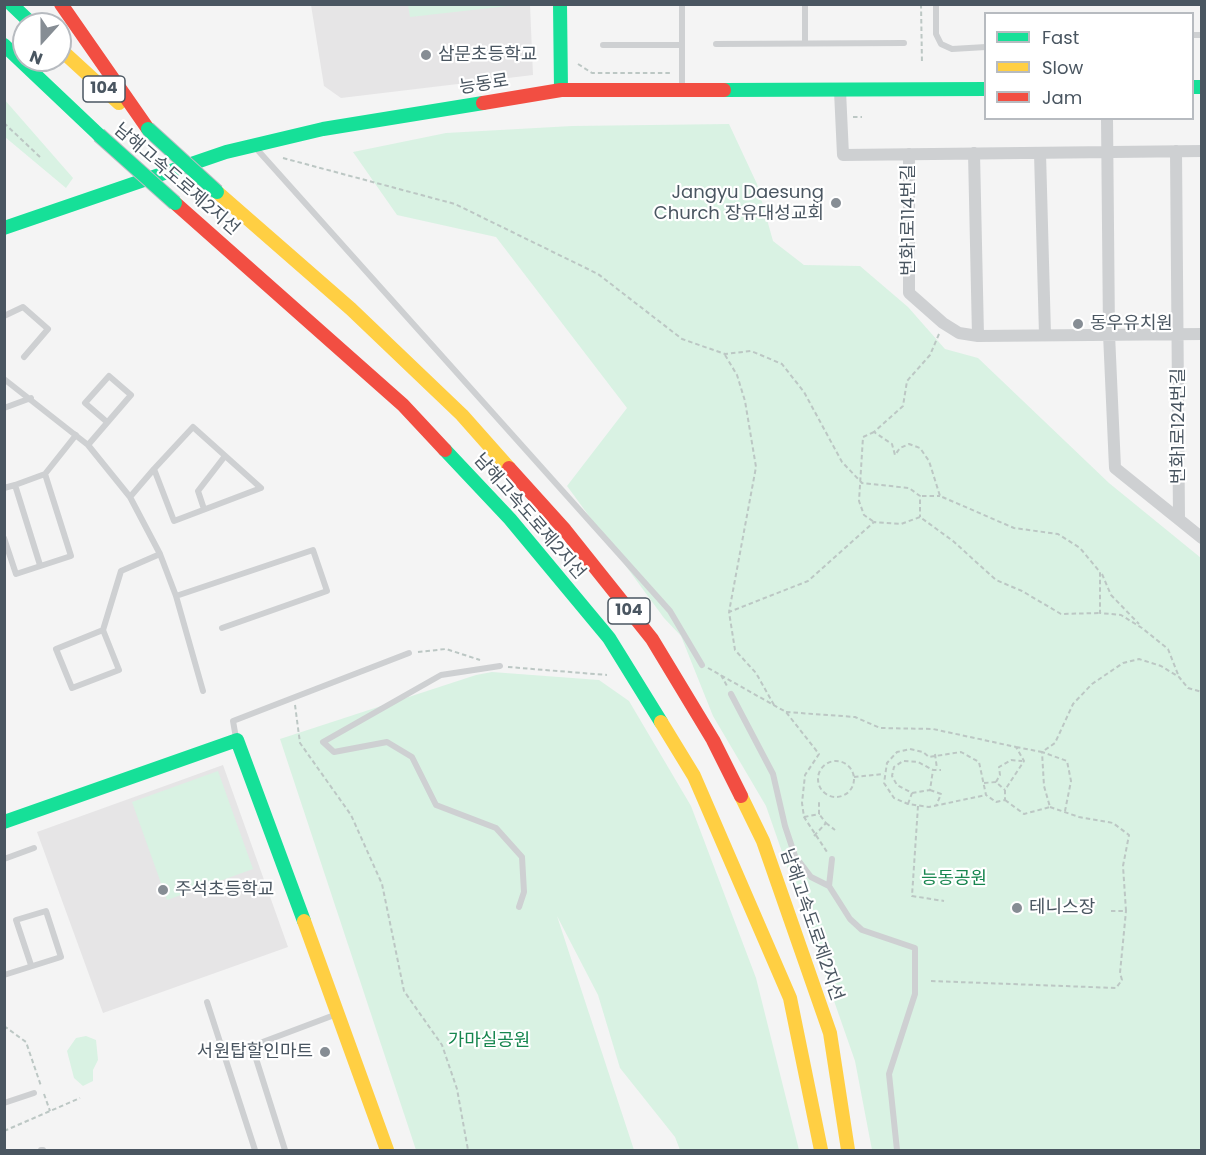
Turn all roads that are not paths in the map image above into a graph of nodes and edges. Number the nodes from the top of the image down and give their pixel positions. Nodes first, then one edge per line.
1 (61, 4) edge
2 (560, 4) edge
3 (682, 4) edge
4 (805, 4) edge
5 (936, 4) edge
6 (806, 43) junction
7 (904, 43) dead end
8 (716, 44) dead end
9 (4, 45) edge
10 (603, 45) dead end
11 (682, 45) junction
12 (984, 47) edge
13 (4, 55) edge
14 (72, 60) edge
15 (984, 89) edge
16 (561, 90) junction
17 (682, 91) junction
18 (840, 91) junction
19 (69, 109) junction
20 (1107, 120) edge
21 (148, 129) junction
22 (253, 146) junction
23 (1176, 151) junction
24 (1202, 151) edge
25 (1106, 152) junction
26 (974, 153) junction
27 (1040, 153) junction
28 (909, 154) junction
29 (4, 228) edge
30 (4, 316) edge
31 (1109, 334) junction
32 (1179, 334) junction
33 (1202, 334) edge
34 (1045, 335) junction
35 (978, 336) junction
36 (24, 357) dead end
37 (4, 379) edge
38 (32, 398) junction
39 (4, 408) edge
40 (107, 422) junction
41 (76, 435) junction
42 (88, 445) junction
43 (225, 456) junction
44 (154, 469) junction
45 (45, 474) junction
46 (15, 485) junction
47 (4, 488) edge
48 (130, 497) junction
49 (204, 509) junction
50 (1179, 518) junction
51 (4, 538) edge
52 (1202, 538) edge
53 (160, 554) junction
54 (40, 565) junction
55 (176, 596) junction
56 (222, 628) dead end
57 (103, 630) junction
58 (409, 653) road end
59 (702, 665) road end
60 (500, 666) road end
61 (203, 691) dead end
62 (731, 694) road end
63 (237, 740) junction
64 (4, 822) edge
65 (34, 848) dead end
66 (4, 859) edge
67 (832, 859) road end
68 (829, 886) junction
69 (519, 907) dead end
70 (31, 965) junction
71 (4, 975) edge
72 (207, 1002) dead end
73 (339, 1013) junction
74 (34, 1094) dead end
75 (4, 1103) edge
76 (255, 1150) edge
77 (285, 1150) edge
78 (387, 1150) edge
79 (821, 1150) edge
80 (848, 1150) edge
81 (897, 1150) edge

1 - 21 main road
2 - 16 main road
3 - 11 lane
4 - 6 lane
5 - 12 lane
6 - 7 lane
6 - 8 lane
9 - 19 main road, 남해고속도로제2지선 / 104
10 - 11 lane
11 - 17 lane
13 - 19 main road
14 - 21 main road, 남해고속도로제2지선 / 104
15 - 18 main road, 능동로
16 - 17 main road, 능동로
16 - 22 main road, 능동로
17 - 18 main road, 능동로
18 - 28 street, 번화1로114번길
19 - 79 main road, 남해고속도로제2지선 / 104, bridge
20 - 25 street
21 - 80 main road, 남해고속도로제2지선 / 104, bridge
22 - 29 main road, 능동로
22 - 59 lane
23 - 24 street, 번화1로114번길
23 - 25 street, 번화1로114번길
23 - 32 street
25 - 27 street, 번화1로114번길
25 - 31 street
26 - 27 street, 번화1로114번길
26 - 28 street, 번화1로114번길
26 - 35 street
27 - 34 street
28 - 35 street, 번화1로114번길
30 - 36 lane
31 - 32 street
31 - 34 street
31 - 50 street
32 - 33 street
32 - 50 street, 번화1로124번길
34 - 35 street
37 - 38 lane
38 - 39 lane
38 - 41 lane
40 - 40 lane
40 - 42 lane
41 - 42 lane
41 - 45 lane
42 - 48 lane
43 - 44 lane
43 - 49 lane
43 - 49 lane
44 - 48 lane
44 - 49 lane
45 - 46 lane
45 - 54 lane
46 - 47 lane
46 - 54 lane
48 - 53 lane
50 - 52 street
51 - 54 lane
53 - 55 lane
53 - 57 lane
55 - 56 lane
55 - 61 lane
57 - 57 lane
58 - 63 lane
60 - 69 lane
62 - 68 lane
63 - 64 main road
63 - 73 main road
65 - 66 lane
67 - 68 lane
68 - 81 lane
70 - 70 lane
70 - 71 lane
72 - 76 lane
73 - 77 lane
73 - 78 main road
74 - 75 lane

